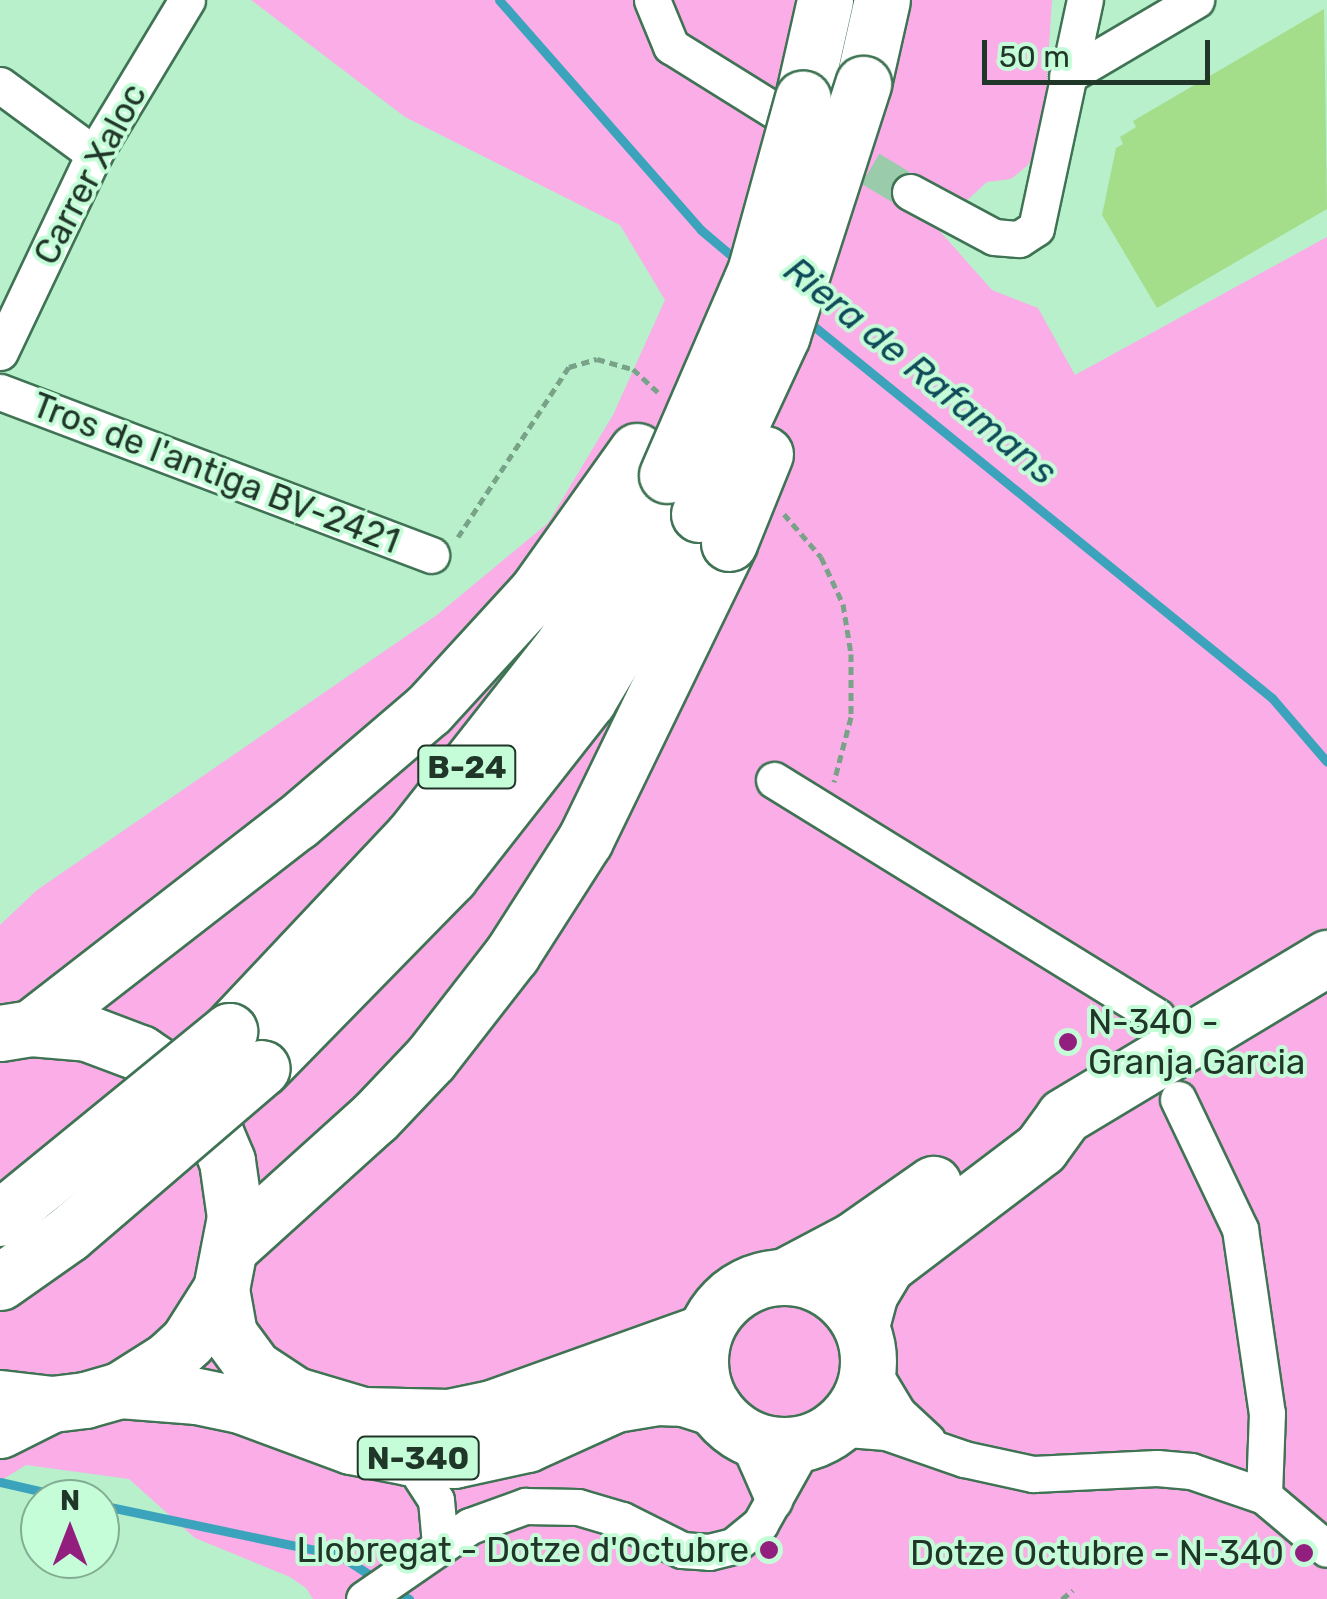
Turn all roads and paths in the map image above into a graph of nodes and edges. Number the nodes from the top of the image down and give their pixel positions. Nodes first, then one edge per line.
1 (186, 0) edge
2 (652, 0) edge
3 (824, 0) edge
4 (882, 0) edge
5 (1085, 0) edge
6 (1178, 3) edge
7 (1067, 76) junction
8 (0, 85) edge
9 (792, 100) junction
10 (94, 154) junction
11 (910, 192) tunnel mouth
12 (0, 350) edge
13 (0, 392) edge
14 (683, 496) junction
15 (431, 555) dead end
16 (774, 780) dead end
17 (1327, 958) edge
18 (1220, 1011) junction
19 (15, 1031) edge
20 (246, 1050) junction
21 (1178, 1099) dead end
22 (1044, 1128) junction
23 (0, 1218) edge
24 (227, 1267) junction
25 (785, 1276) junction
26 (0, 1282) edge
27 (704, 1332) junction
28 (865, 1346) junction
29 (120, 1390) junction
30 (26, 1401) edge
31 (729, 1422) junction
32 (0, 1430) edge
33 (820, 1435) junction
34 (935, 1447) junction
35 (408, 1458) junction
36 (1264, 1496) junction
37 (774, 1501) junction
38 (1317, 1540) edge
39 (429, 1553) junction
40 (1073, 1590) dead end
41 (364, 1599) edge
42 (1062, 1599) edge

1 - 10 street, Carrer Xaloc
2 - 9 street
3 - 9 main road, B-24
4 - 14 main road, B-24, bridge
5 - 7 street
6 - 7 street
7 - 11 street
8 - 10 street
9 - 14 main road, B-24, bridge
10 - 12 street, Carrer Xaloc
13 - 15 street, Tros de l'antiga BV-2421
14 - 19 main road
14 - 20 main road, B-24
14 - 24 main road
16 - 18 street
17 - 18 main road
18 - 22 main road
19 - 24 main road, N-340
20 - 23 main road, B-24, bridge
20 - 26 main road, B-24, bridge
21 - 36 street
22 - 25 main road
22 - 28 main road
24 - 27 main road, N-340
24 - 29 main road, N-340
25 - 27 main road
25 - 28 main road
27 - 31 main road
28 - 33 main road
28 - 34 street
29 - 30 main road, N-340
29 - 35 main road, N-340
30 - 32 main road
31 - 33 main road, N-340
31 - 35 main road, N-340
31 - 37 street
33 - 34 street
33 - 37 street
34 - 36 street
35 - 39 street
36 - 38 street
37 - 39 street
39 - 41 street
40 - 42 path

